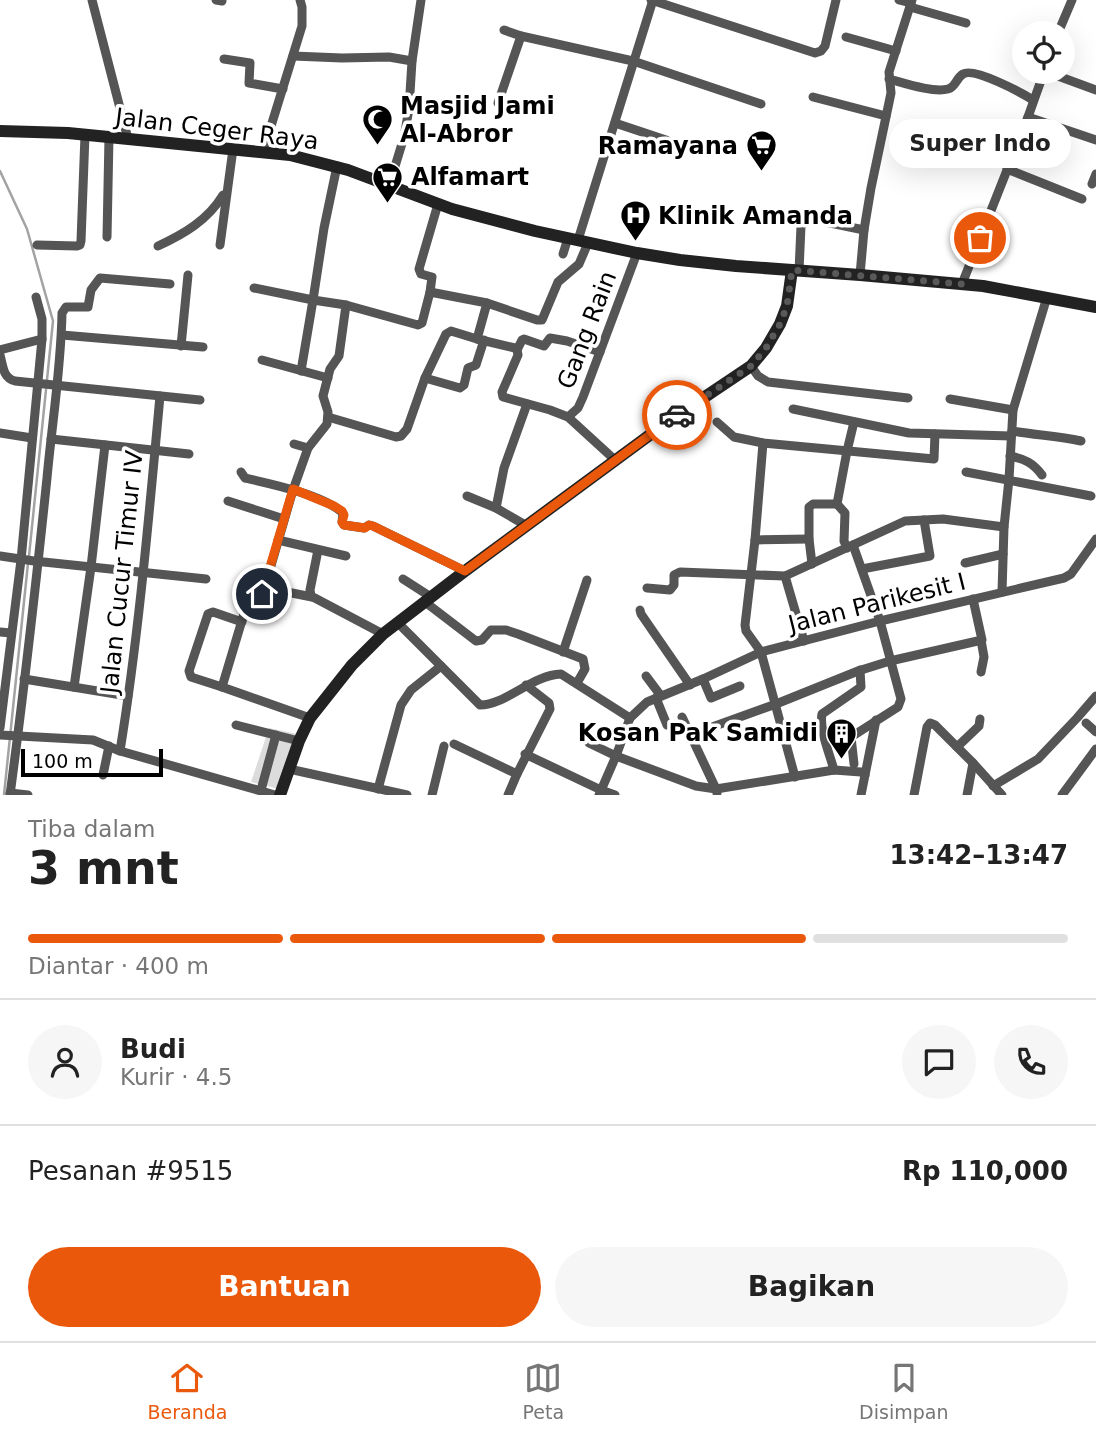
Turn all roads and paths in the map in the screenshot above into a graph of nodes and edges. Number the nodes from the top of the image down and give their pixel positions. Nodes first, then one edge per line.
1 (92, 0) edge
2 (216, 0) edge
3 (300, 0) edge
4 (421, 0) edge
5 (652, 0) edge
6 (836, 0) edge
7 (899, 0) edge
8 (1072, 0) edge
9 (222, 1) edge
10 (911, 3) edge
11 (1063, 21) edge
12 (966, 23) dead end
13 (504, 30) dead end
14 (521, 36) junction
15 (846, 37) dead end
16 (896, 51) junction
17 (293, 56) junction
18 (224, 59) dead end
19 (412, 61) junction
20 (633, 61) junction
21 (889, 79) junction
22 (1075, 83) edge
23 (1040, 84) edge
24 (283, 89) junction
25 (1096, 90) edge
26 (813, 97) dead end
27 (1033, 100) junction
28 (498, 103) dead end
29 (761, 104) dead end
30 (886, 116) junction
31 (1028, 117) junction
32 (615, 123) junction
33 (0, 131) edge
34 (85, 135) junction
35 (109, 137) junction
36 (128, 139) junction
37 (1096, 140) edge
38 (233, 149) junction
39 (680, 150) dead end
40 (263, 152) junction
41 (337, 166) junction
42 (1007, 169) junction
43 (1096, 174) edge
44 (1092, 184) dead end
45 (389, 186) junction
46 (226, 190) junction
47 (1082, 199) dead end
48 (438, 204) junction
49 (864, 230) junction
50 (107, 237) dead end
51 (578, 240) junction
52 (220, 245) dead end
53 (37, 246) dead end
54 (158, 246) dead end
55 (637, 253) junction
56 (563, 254) dead end
57 (796, 271) junction
58 (188, 275) dead end
59 (860, 275) junction
60 (170, 284) dead end
61 (962, 284) junction
62 (254, 288) dead end
63 (430, 292) junction
64 (36, 297) dead end
65 (1048, 297) junction
66 (313, 300) junction
67 (487, 303) junction
68 (346, 305) junction
69 (1096, 307) edge
70 (62, 335) junction
71 (42, 339) junction
72 (481, 339) junction
73 (181, 346) junction
74 (203, 348) dead end
75 (0, 350) edge
76 (517, 350) junction
77 (600, 352) junction
78 (0, 355) edge
79 (262, 360) dead end
80 (751, 366) junction
81 (301, 371) junction
82 (328, 378) junction
83 (425, 378) junction
84 (39, 384) junction
85 (57, 386) junction
86 (160, 396) junction
87 (908, 398) dead end
88 (950, 399) dead end
89 (200, 400) dead end
90 (527, 404) junction
91 (793, 409) dead end
92 (1013, 410) junction
93 (568, 417) junction
94 (328, 418) junction
95 (717, 422) dead end
96 (854, 422) junction
97 (0, 433) edge
98 (1012, 433) junction
99 (935, 434) junction
100 (32, 438) junction
101 (51, 439) junction
102 (1081, 441) dead end
103 (763, 443) junction
104 (294, 444) dead end
105 (105, 445) junction
106 (308, 448) junction
107 (155, 450) junction
108 (846, 451) junction
109 (189, 454) dead end
110 (1010, 456) junction
111 (615, 460) junction
112 (241, 472) dead end
113 (966, 472) dead end
114 (1042, 475) dead end
115 (1009, 479) junction
116 (293, 489) junction
117 (467, 495) dead end
118 (1091, 496) dead end
119 (228, 500) dead end
120 (837, 505) junction
121 (496, 508) junction
122 (284, 519) junction
123 (924, 520) junction
124 (527, 526) junction
125 (1004, 527) junction
126 (808, 539) junction
127 (278, 540) junction
128 (755, 540) junction
129 (1096, 540) edge
130 (850, 546) junction
131 (318, 550) junction
132 (1003, 554) junction
133 (0, 556) edge
134 (346, 556) dead end
135 (29, 561) junction
136 (965, 563) dead end
137 (812, 564) junction
138 (91, 567) junction
139 (862, 569) junction
140 (465, 571) junction
141 (144, 572) junction
142 (750, 574) junction
143 (785, 576) junction
144 (206, 579) dead end
145 (403, 579) dead end
146 (587, 580) dead end
147 (647, 588) dead end
148 (286, 592) dead end
149 (1002, 592) junction
150 (312, 597) junction
151 (428, 599) junction
152 (973, 599) junction
153 (640, 610) dead end
154 (880, 621) junction
155 (242, 622) junction
156 (398, 623) junction
157 (0, 632) edge
158 (11, 634) junction
159 (383, 634) junction
160 (982, 640) junction
161 (804, 641) junction
162 (563, 652) junction
163 (761, 652) junction
164 (890, 661) junction
165 (441, 666) junction
166 (860, 670) junction
167 (981, 672) dead end
168 (646, 676) dead end
169 (24, 678) junction
170 (704, 679) junction
171 (577, 683) junction
172 (526, 685) junction
173 (690, 685) junction
174 (740, 686) dead end
175 (75, 687) junction
176 (222, 687) junction
177 (128, 696) junction
178 (1096, 696) edge
179 (659, 697) junction
180 (776, 704) junction
181 (682, 717) dead end
182 (310, 718) junction
183 (630, 718) junction
184 (980, 719) dead end
185 (876, 720) junction
186 (1086, 723) dead end
187 (236, 725) dead end
188 (667, 725) dead end
189 (1096, 732) edge
190 (1, 733) edge
191 (276, 735) junction
192 (690, 735) junction
193 (16, 736) junction
194 (299, 741) junction
195 (589, 743) dead end
196 (109, 746) junction
197 (957, 747) junction
198 (1096, 749) edge
199 (120, 751) junction
200 (526, 754) junction
201 (616, 756) junction
202 (974, 763) junction
203 (854, 764) dead end
204 (289, 769) junction
205 (834, 770) junction
206 (517, 774) junction
207 (103, 775) dead end
208 (865, 775) junction
209 (795, 777) junction
210 (993, 786) junction
211 (378, 789) junction
212 (261, 790) junction
213 (717, 792) edge
214 (600, 793) edge
215 (10, 794) edge
216 (393, 794) edge
217 (28, 795) edge
218 (278, 795) edge
219 (407, 795) edge
220 (432, 795) edge
221 (508, 795) edge
222 (615, 795) edge
223 (860, 795) edge
224 (914, 795) edge
225 (967, 795) edge
226 (1002, 795) edge
227 (1062, 795) edge

1 - 36 street
2 - 9 street
3 - 17 street
4 - 19 street
5 - 6 street
5 - 20 street
7 - 10 street
8 - 11 street
10 - 12 street
10 - 16 street
13 - 14 street
14 - 20 street
14 - 28 street
15 - 16 street
16 - 21 street
17 - 19 street
17 - 24 street
18 - 24 street
19 - 45 street
20 - 29 street
20 - 32 street
21 - 27 street
21 - 30 street
22 - 25 street
23 - 27 street
24 - 40 street
26 - 30 street
27 - 31 street
30 - 49 street
31 - 37 street
31 - 42 street
32 - 39 street
32 - 51 street
33 - 34 main road, Jalan Ceger Raya
34 - 35 main road, Jalan Ceger Raya
34 - 53 street
35 - 36 main road, Jalan Ceger Raya
35 - 50 street
36 - 38 main road, Jalan Ceger Raya
38 - 40 main road, Jalan Ceger Raya
38 - 46 street
40 - 41 main road, Jalan Ceger Raya
41 - 45 main road, Jalan Ceger Raya
41 - 66 street
42 - 47 street
42 - 61 street
43 - 44 street
45 - 48 main road, Jalan Ceger Raya
46 - 52 street
46 - 54 street
48 - 51 main road, Jalan Ceger Raya
48 - 63 street
49 - 57 street
49 - 59 street
51 - 55 main road, Jalan Ceger Raya
51 - 56 street
51 - 67 street
55 - 57 main road, Jalan Ceger Raya
55 - 77 street, Gang Rain
57 - 59 main road, Jalan Ceger Raya
57 - 80 main road
58 - 73 street
59 - 61 main road, Jalan Ceger Raya
60 - 70 street
61 - 65 main road, Jalan Ceger Raya
62 - 66 street
63 - 67 street
63 - 68 street
64 - 71 street
65 - 69 main road, Jalan Ceger Raya
65 - 92 street
66 - 68 street
66 - 81 street
67 - 72 street
68 - 82 street
70 - 73 street
70 - 85 street
71 - 75 street
71 - 84 street
72 - 76 street
72 - 83 street
72 - 83 street
73 - 74 street
76 - 77 street
76 - 90 street
77 - 93 street, Gang Rain
78 - 84 street
79 - 81 street
80 - 87 street
80 - 111 main road
81 - 82 street
82 - 94 street
83 - 94 street
84 - 85 street
84 - 100 street
85 - 86 street
85 - 101 street
86 - 89 street
86 - 107 street, Jalan Cucur Timur IV
88 - 92 street
90 - 93 street
90 - 121 street
91 - 96 street
92 - 98 street
93 - 111 street
94 - 106 street
95 - 103 street
96 - 99 street
96 - 108 street
97 - 100 street
98 - 99 street
98 - 102 street
98 - 110 street
99 - 108 street
100 - 135 street
101 - 105 street
101 - 135 street
103 - 108 street
103 - 128 street
104 - 106 street
105 - 107 street
105 - 138 street
106 - 116 street
107 - 109 street
107 - 141 street, Jalan Cucur Timur IV
108 - 120 street
110 - 114 street
110 - 115 street
111 - 124 main road
112 - 116 street
113 - 115 street
115 - 118 street
115 - 125 street
116 - 122 street
116 - 140 street
117 - 121 street
119 - 122 street
120 - 126 street
120 - 130 street
121 - 124 street
122 - 127 street
123 - 125 street
123 - 130 street
123 - 139 street
124 - 140 main road
125 - 132 street
126 - 128 street
126 - 137 street
127 - 131 street
127 - 155 street
128 - 142 street
129 - 149 street, Jalan Parikesit I
130 - 137 street
130 - 139 street
131 - 134 street
131 - 150 street
132 - 136 street
132 - 149 street
133 - 135 street
135 - 138 street
135 - 158 street
135 - 169 street
137 - 143 street
138 - 141 street
138 - 175 street
139 - 154 street
140 - 151 main road
141 - 144 street
141 - 177 street, Jalan Cucur Timur IV
142 - 143 street
142 - 147 street
142 - 163 street
143 - 161 street
145 - 151 street
146 - 162 street
148 - 150 street
149 - 152 street, Jalan Parikesit I
150 - 159 street
151 - 156 main road
151 - 162 street
152 - 154 street, Jalan Parikesit I
152 - 160 street
153 - 173 street
154 - 161 street, Jalan Parikesit I
154 - 164 street
155 - 176 street
155 - 176 street
156 - 159 main road
156 - 165 street
157 - 158 street
158 - 190 street
159 - 182 main road
160 - 164 street
160 - 167 street
161 - 163 street, Jalan Parikesit I
162 - 171 street
163 - 170 street, Jalan Parikesit I
163 - 180 street
164 - 166 street
164 - 185 street
165 - 172 street
165 - 211 street
166 - 180 street
166 - 205 street
168 - 179 street
169 - 175 street
169 - 193 street
170 - 173 street, Jalan Parikesit I
170 - 174 street
171 - 172 street
171 - 183 street
172 - 200 street
173 - 179 street, Jalan Parikesit I
175 - 177 street
176 - 182 street
177 - 199 street, Jalan Cucur Timur IV
178 - 210 street
179 - 183 street, Jalan Parikesit I
179 - 188 street
180 - 192 street
180 - 209 street
181 - 192 street
182 - 194 main road
183 - 201 street
184 - 197 street
185 - 203 street
185 - 208 street
186 - 189 street
187 - 191 street
190 - 193 street
191 - 194 street
191 - 212 street
192 - 213 street
193 - 196 street
193 - 215 street
194 - 204 main road
195 - 201 street
196 - 199 street
196 - 207 street
197 - 202 street
197 - 224 street
198 - 227 street
199 - 212 street
200 - 206 street
200 - 214 street
201 - 213 street
201 - 214 street
202 - 210 street
202 - 225 street
204 - 211 street
204 - 218 main road
205 - 208 street
205 - 209 street
206 - 220 street
206 - 221 street
208 - 223 street
209 - 213 street
210 - 226 street
211 - 216 street
212 - 218 street
214 - 222 street
215 - 217 street
216 - 219 street

